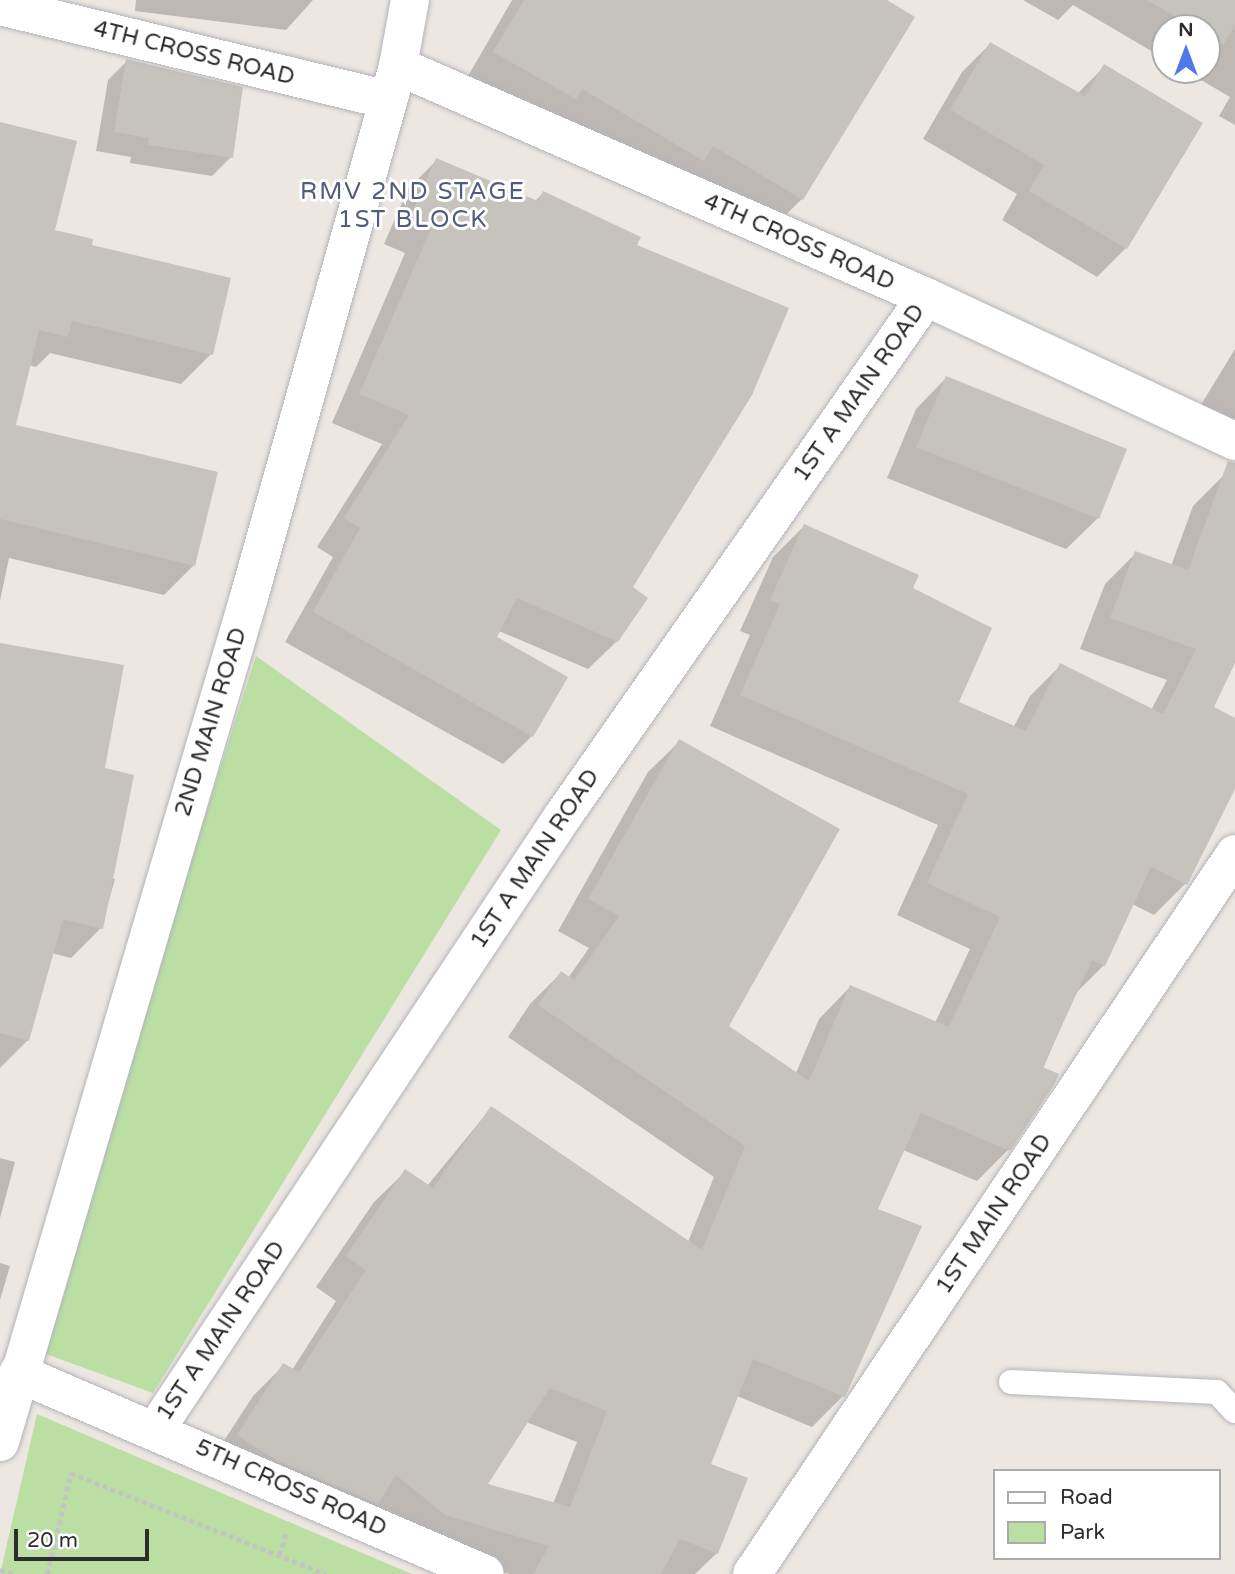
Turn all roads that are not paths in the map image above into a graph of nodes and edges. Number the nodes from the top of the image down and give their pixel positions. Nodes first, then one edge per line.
1 (410, 0) edge
2 (0, 6) edge
3 (393, 83) junction
4 (926, 297) junction
5 (1235, 441) edge
6 (1235, 854) edge
7 (18, 1373) junction
8 (1011, 1382) dead end
9 (1235, 1410) edge
10 (156, 1429) junction
11 (0, 1441) edge
12 (485, 1574) edge
13 (752, 1574) edge

1 - 3 street, 2ND MAIN ROAD
2 - 3 street, 4TH CROSS ROAD
3 - 4 street, 4TH CROSS ROAD
3 - 7 street, 2ND MAIN ROAD
4 - 5 street, 4TH CROSS ROAD
4 - 10 street, 1ST A MAIN ROAD
6 - 13 street, 1ST MAIN ROAD
7 - 10 street, 5TH CROSS ROAD
7 - 11 street, 2ND MAIN ROAD
8 - 9 lane
10 - 12 street, 5TH CROSS ROAD

